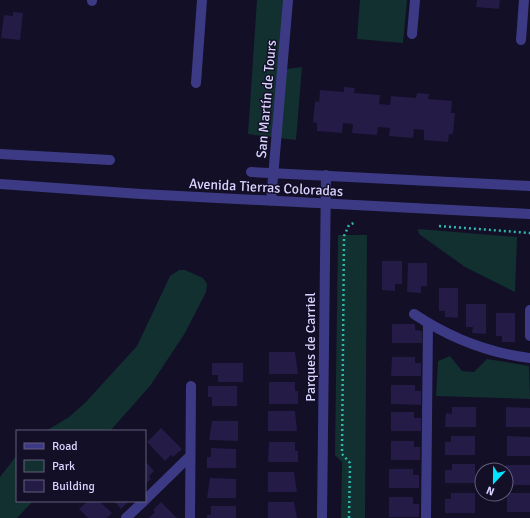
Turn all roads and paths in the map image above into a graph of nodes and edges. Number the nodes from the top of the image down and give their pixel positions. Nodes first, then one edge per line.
1 (202, 0) edge
2 (288, 0) edge
3 (415, 0) edge
4 (524, 0) edge
5 (412, 34) dead end
6 (520, 40) dead end
7 (196, 83) dead end
8 (0, 154) edge
9 (110, 160) dead end
10 (251, 172) dead end
11 (273, 173) junction
12 (326, 175) junction
13 (0, 184) edge
14 (530, 186) edge
15 (271, 201) junction
16 (325, 204) junction
17 (530, 214) edge
18 (361, 221) dead end
19 (438, 226) dead end
20 (530, 233) edge
21 (530, 310) edge
22 (414, 314) dead end
23 (428, 323) junction
24 (530, 336) edge
25 (530, 358) edge
26 (192, 386) dead end
27 (190, 456) junction
28 (146, 498) edge
29 (142, 502) edge
30 (126, 518) edge
31 (190, 518) edge
32 (322, 518) edge
33 (349, 518) edge
34 (426, 518) edge

1 - 7 street
2 - 11 street, San Martín de Tours
3 - 5 street
4 - 6 street
8 - 9 street
10 - 11 street, Avenida Tierras Coloradas
11 - 12 street, Avenida Tierras Coloradas
11 - 15 street, San Martín de Tours
12 - 14 street, Avenida Tierras Coloradas
12 - 16 street, Parques de Carriel
13 - 15 street, Avenida Tierras Coloradas
15 - 16 street, Avenida Tierras Coloradas
16 - 17 street, Avenida Tierras Coloradas
16 - 32 street, Parques de Carriel
18 - 33 path
19 - 20 path
21 - 24 street
22 - 23 street
23 - 25 street
23 - 34 street
26 - 27 street
27 - 28 street
27 - 31 street
29 - 30 street

